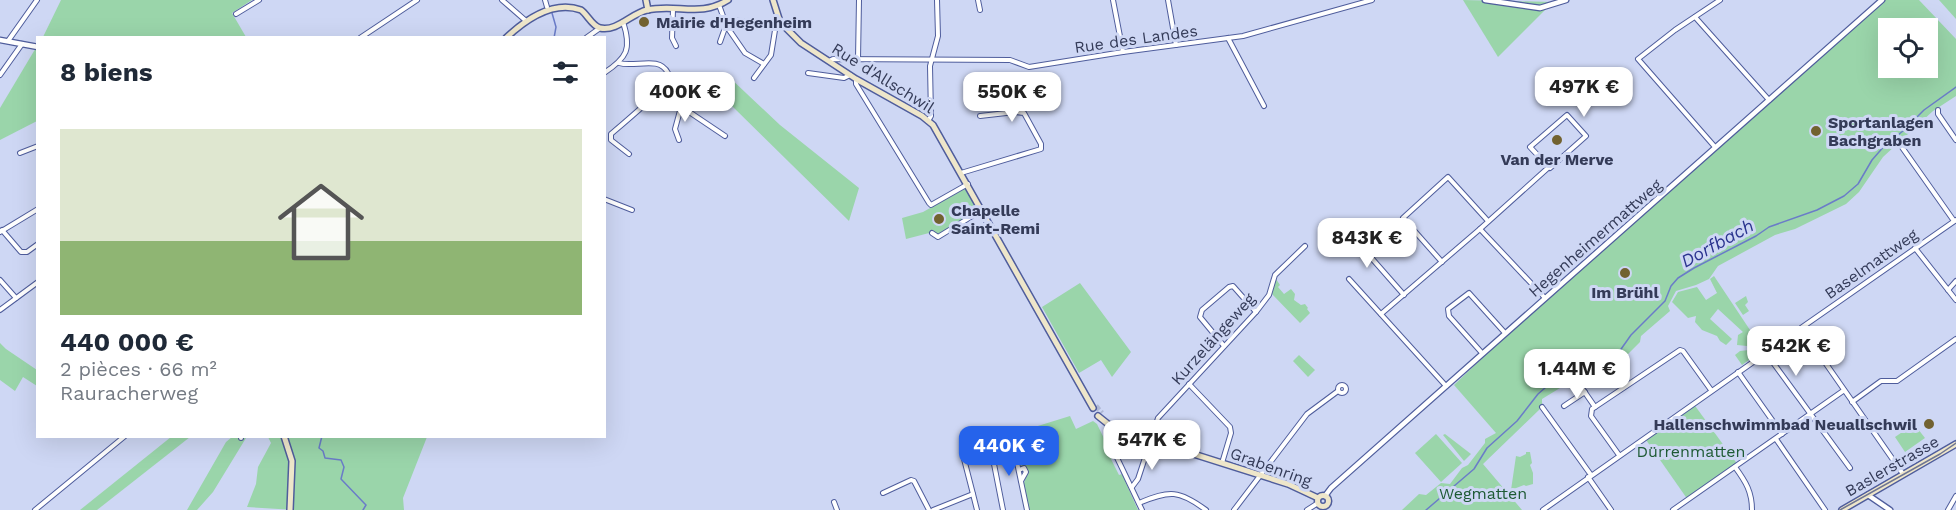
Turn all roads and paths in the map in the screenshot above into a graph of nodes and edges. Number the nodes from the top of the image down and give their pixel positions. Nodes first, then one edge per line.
1 (37, 0) edge
2 (259, 0) edge
3 (417, 0) edge
4 (502, 0) edge
5 (545, 0) edge
6 (648, 0) edge
7 (728, 0) edge
8 (773, 0) edge
9 (859, 0) edge
10 (937, 0) edge
11 (978, 0) edge
12 (1113, 0) edge
13 (1167, 0) edge
14 (1372, 0) edge
15 (1485, 0) edge
16 (1566, 0) edge
17 (1720, 0) edge
18 (1879, 1) edge
19 (719, 5) junction
20 (547, 7) junction
21 (648, 9) junction
22 (673, 10) junction
23 (980, 10) dead end
24 (236, 14) dead end
25 (1695, 16) junction
26 (525, 20) junction
27 (623, 22) junction
28 (726, 22) junction
29 (778, 23) junction
30 (600, 28) junction
31 (363, 36) edge
32 (508, 36) edge
33 (589, 36) edge
34 (1228, 38) junction
35 (11, 41) junction
36 (0, 42) edge
37 (720, 42) dead end
38 (22, 43) junction
39 (1176, 45) junction
40 (36, 46) edge
41 (676, 46) dead end
42 (1123, 52) junction
43 (858, 59) junction
44 (828, 61) junction
45 (931, 61) junction
46 (619, 63) junction
47 (764, 64) junction
48 (606, 72) edge
49 (808, 73) dead end
50 (0, 75) edge
51 (850, 75) junction
52 (754, 78) dead end
53 (856, 80) junction
54 (658, 91) junction
55 (1769, 100) junction
56 (1264, 106) dead end
57 (681, 107) junction
58 (1938, 110) dead end
59 (980, 116) dead end
60 (928, 121) junction
61 (725, 136) dead end
62 (680, 140) dead end
63 (1956, 140) edge
64 (1899, 143) dead end
65 (36, 147) edge
66 (1715, 147) junction
67 (20, 153) dead end
68 (629, 154) dead end
69 (1550, 168) dead end
70 (961, 173) junction
71 (968, 184) junction
72 (606, 200) edge
73 (36, 210) edge
74 (632, 210) dead end
75 (983, 210) junction
76 (1955, 220) edge
77 (1488, 221) junction
78 (1346, 229) dead end
79 (1480, 229) junction
80 (1, 231) edge
81 (932, 233) dead end
82 (36, 245) edge
83 (1305, 246) dead end
84 (1915, 248) junction
85 (1442, 262) junction
86 (1349, 279) dead end
87 (0, 280) edge
88 (1956, 281) edge
89 (36, 283) edge
90 (1948, 290) junction
91 (1404, 295) junction
92 (16, 298) junction
93 (1545, 298) junction
94 (1956, 300) edge
95 (0, 310) edge
96 (1256, 312) junction
97 (1381, 314) junction
98 (1505, 333) junction
99 (1956, 339) edge
100 (1224, 346) junction
101 (1482, 353) junction
102 (1738, 372) junction
103 (1577, 381) dead end
104 (1189, 384) junction
105 (1446, 386) junction
106 (1711, 390) junction
107 (1338, 391) dead end
108 (1843, 391) junction
109 (1585, 392) junction
110 (1852, 402) junction
111 (1094, 406) tunnel mouth
112 (1564, 406) dead end
113 (1542, 407) dead end
114 (1595, 407) junction
115 (1809, 414) junction
116 (1100, 415) tunnel mouth
117 (1113, 427) junction
118 (1782, 434) junction
119 (123, 438) edge
120 (285, 439) edge
121 (1012, 439) dead end
122 (1776, 439) junction
123 (1150, 440) junction
124 (1956, 444) edge
125 (994, 455) dead end
126 (1619, 455) junction
127 (963, 459) dead end
128 (1222, 463) junction
129 (1735, 467) junction
130 (1850, 468) dead end
131 (1259, 475) junction
132 (1904, 475) junction
133 (1589, 476) junction
134 (1132, 487) junction
135 (883, 493) dead end
136 (973, 494) junction
137 (1868, 495) junction
138 (1325, 496) junction
139 (1956, 496) edge
140 (1318, 500) junction
141 (834, 502) dead end
142 (1139, 503) junction
143 (1197, 504) junction
144 (1327, 504) junction
145 (35, 510) edge
146 (290, 510) edge
147 (837, 510) edge
148 (931, 510) edge
149 (976, 510) edge
150 (1003, 510) edge
151 (1027, 510) edge
152 (1142, 510) edge
153 (1192, 510) edge
154 (1206, 510) edge
155 (1234, 510) edge
156 (1307, 510) edge
157 (1334, 510) edge
158 (1542, 510) edge
159 (1611, 510) edge
160 (1673, 510) edge
161 (1752, 510) edge
162 (1825, 510) edge
163 (1842, 510) edge
164 (1890, 510) edge
165 (1948, 510) edge

1 - 35 street
2 - 24 street
3 - 31 street
4 - 26 street
5 - 20 street
6 - 21 main road
7 - 19 main road
8 - 29 main road, Rue d'Allschwil
9 - 43 street
10 - 45 street
11 - 23 street
12 - 42 street
13 - 39 street
14 - 34 street, Rue des Landes
15 - 16 street
17 - 25 street
18 - 55 street, Hegenheimermattweg
19 - 22 main road
19 - 28 street
20 - 26 main road
20 - 30 main road
21 - 22 main road
21 - 27 main road
22 - 41 street
25 - 55 street
25 - 66 street
26 - 32 main road
27 - 30 main road
27 - 46 street
28 - 29 street
28 - 37 street
28 - 47 street
29 - 44 main road, Rue d'Allschwil
29 - 47 street
30 - 33 street
34 - 39 street, Rue des Landes
34 - 56 street
35 - 36 street
35 - 38 street
38 - 40 street
38 - 50 street
39 - 42 street, Rue des Landes
42 - 45 street, Rue des Landes
43 - 44 street, Rue des Landes
43 - 45 street, Rue des Landes
44 - 51 main road, Rue d'Allschwil
45 - 60 street
46 - 48 street
46 - 54 street
47 - 52 street
49 - 51 street
51 - 53 main road, Rue d'Allschwil
53 - 60 main road, Rue d'Allschwil
53 - 71 street
54 - 57 street
54 - 68 street
55 - 66 street, Hegenheimermattweg
57 - 61 street
57 - 62 street
58 - 63 street
59 - 70 street
60 - 70 main road, Rue d'Allschwil
64 - 76 street
65 - 67 street
66 - 93 street, Hegenheimermattweg
69 - 77 street
70 - 71 main road, Rue d'Allschwil
71 - 75 main road, Rue d'Allschwil
72 - 74 street
73 - 80 street
75 - 81 street
75 - 111 main road, Rue d'Allschwil
76 - 84 street, Baselmattweg
77 - 79 street
77 - 85 street
78 - 91 street
79 - 85 street
79 - 93 street
80 - 82 street
83 - 96 street, Kurzelängeweg
84 - 90 street
84 - 108 street, Baselmattweg
85 - 91 street
86 - 97 street
87 - 92 street
88 - 90 street
89 - 92 street
90 - 94 street
91 - 97 street
92 - 95 street
93 - 98 street, Hegenheimermattweg
96 - 100 street, Kurzelängeweg
96 - 100 street
97 - 105 street
98 - 101 street, Hegenheimermattweg
98 - 101 street
99 - 110 street
100 - 104 street, Kurzelängeweg
101 - 105 street, Hegenheimermattweg
102 - 106 street
102 - 115 street
102 - 118 street
103 - 109 street
104 - 123 street, Kurzelängeweg
104 - 128 street
105 - 138 street, Hegenheimermattweg
106 - 114 street
106 - 126 street
107 - 131 street
108 - 110 street
108 - 115 street
109 - 112 street
109 - 114 street
110 - 132 street
113 - 133 street
114 - 126 street
115 - 118 street
115 - 130 street
116 - 117 main road, Grabenring
117 - 123 main road, Grabenring
117 - 134 street
118 - 122 street
119 - 145 street
120 - 146 main road
121 - 151 street
122 - 129 street
122 - 162 street
123 - 128 main road, Grabenring
123 - 134 street, Kurzelängeweg
124 - 132 main road, Baslerstrasse
125 - 150 street
126 - 133 street
127 - 136 street
128 - 131 main road, Grabenring
129 - 160 street
129 - 161 street
131 - 140 main road, Grabenring
131 - 155 street
132 - 137 main road, Baslerstrasse
133 - 158 street
133 - 159 street
134 - 142 street
135 - 148 street
136 - 148 street
136 - 149 street
137 - 163 main road, Baslerstrasse
137 - 164 street
138 - 140 main road
138 - 144 main road
139 - 165 street
140 - 144 main road
140 - 156 street
141 - 147 street
142 - 143 street
142 - 152 street
143 - 153 street
143 - 154 street
144 - 157 main road, Grabenring

